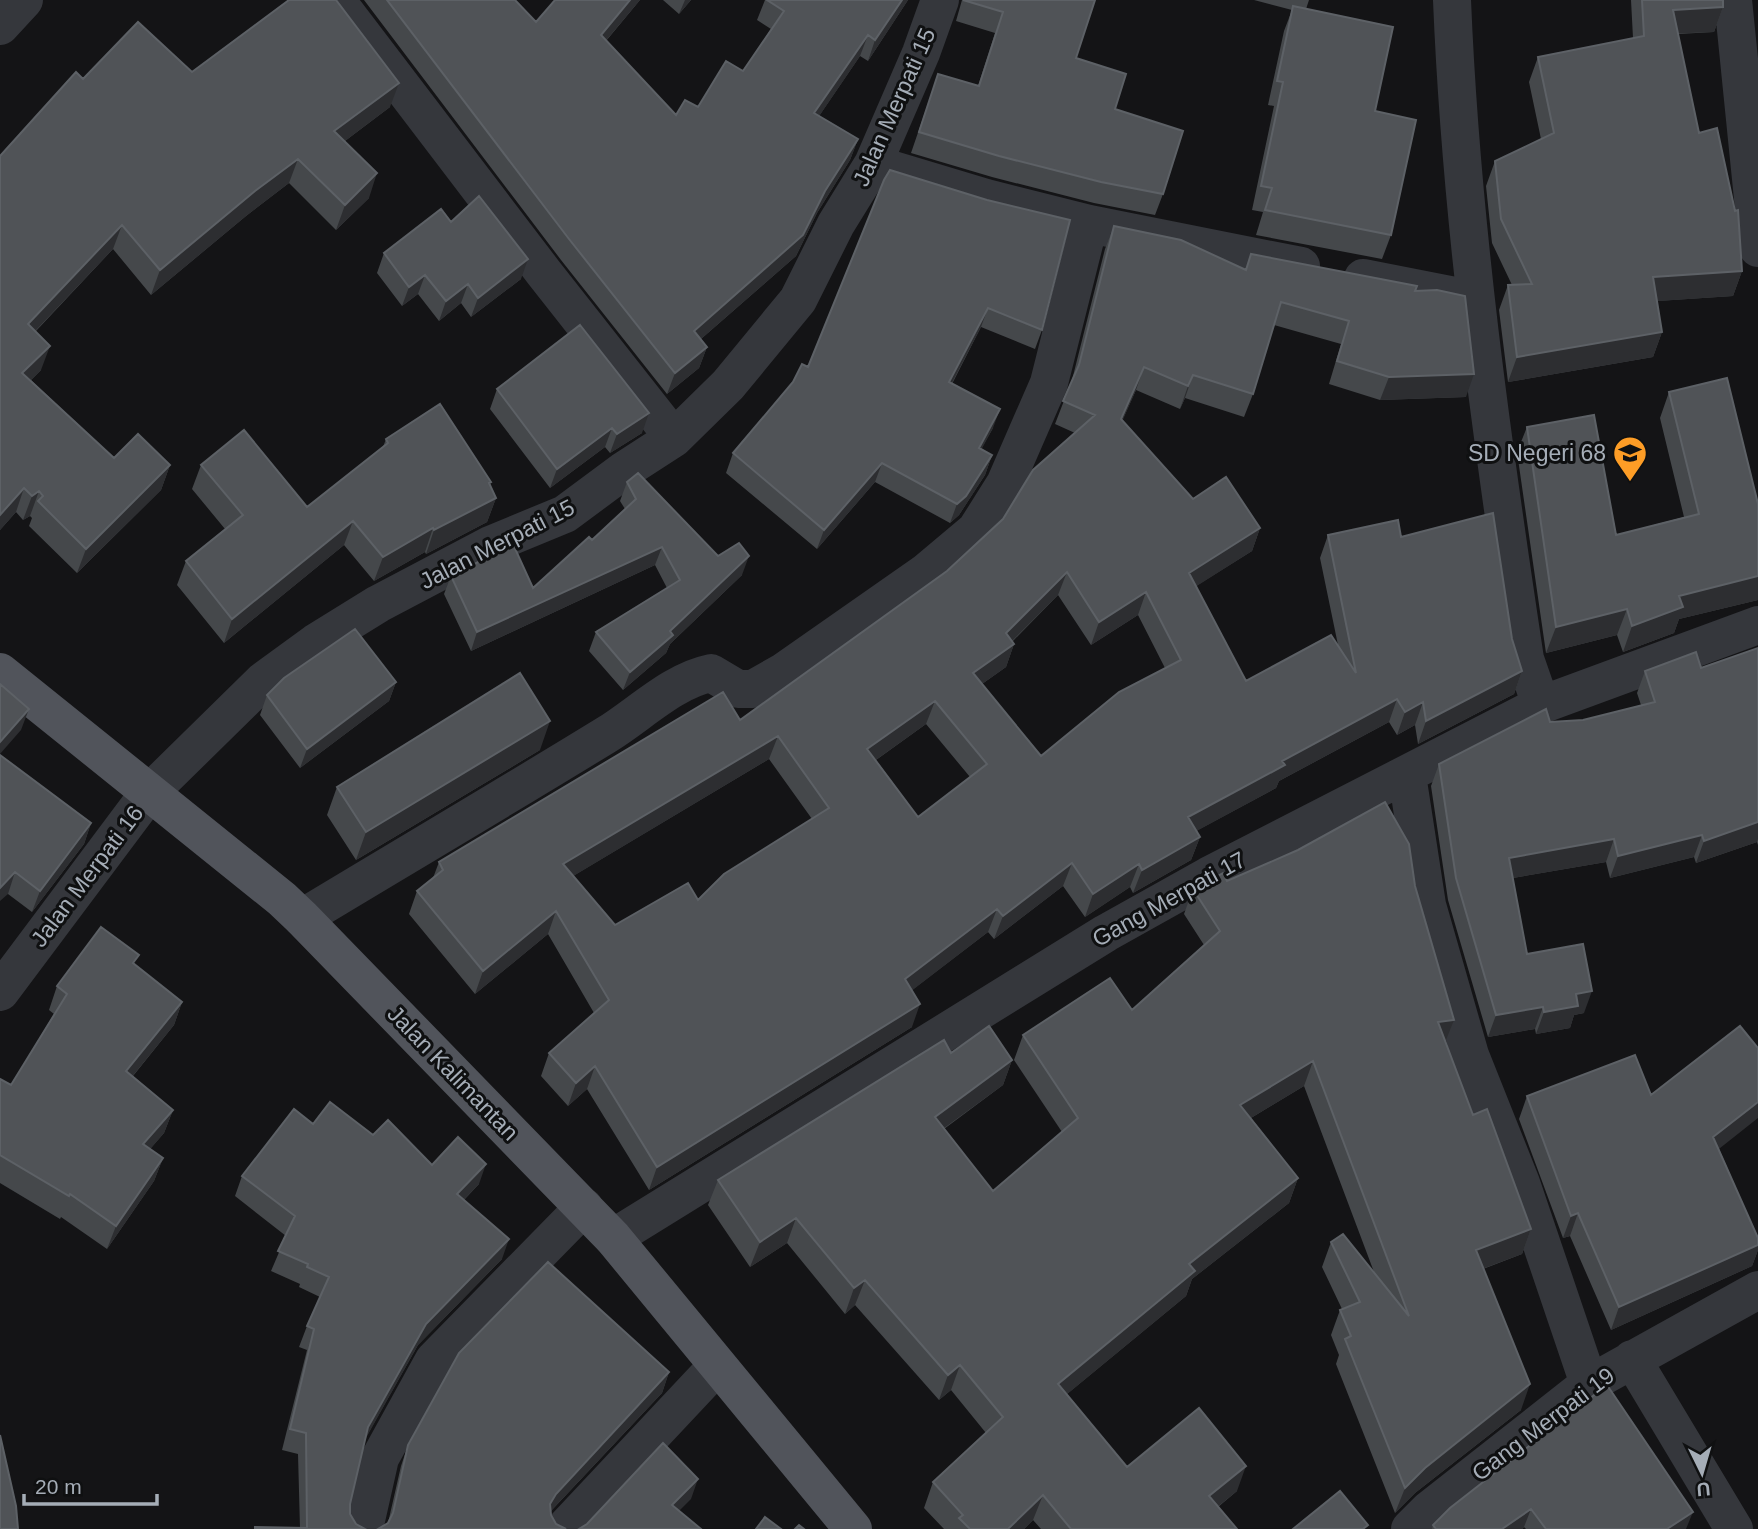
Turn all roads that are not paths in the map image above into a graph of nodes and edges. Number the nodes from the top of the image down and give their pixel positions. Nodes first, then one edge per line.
1 (24, 0) edge
2 (336, 0) edge
3 (940, 0) edge
4 (1452, 0) edge
5 (1733, 0) edge
6 (0, 26) edge
7 (873, 164) junction
8 (1089, 224) junction
9 (1758, 247) edge
10 (1475, 300) junction
11 (674, 438) junction
12 (1758, 625) edge
13 (0, 671) edge
14 (1541, 705) junction
15 (1407, 775) junction
16 (149, 793) junction
17 (302, 918) junction
18 (0, 992) edge
19 (583, 1208) junction
20 (613, 1238) junction
21 (1758, 1290) edge
22 (1632, 1359) junction
23 (716, 1366) junction
24 (1589, 1384) junction
25 (364, 1529) edge
26 (564, 1529) edge
27 (853, 1529) edge
28 (1410, 1529) edge
29 (1734, 1529) edge

1 - 6 street
2 - 11 street
3 - 7 street, Jalan Merpati 15
4 - 10 street
5 - 9 street
7 - 8 street
7 - 11 street, Jalan Merpati 15
8 - 10 street
8 - 17 street
10 - 14 street
11 - 16 street, Jalan Merpati 15
12 - 14 street, Gang Merpati 17
13 - 16 main road, Jalan Kalimantan
14 - 15 street, Gang Merpati 17
15 - 20 street, Gang Merpati 17
15 - 24 street
16 - 17 main road, Jalan Kalimantan
16 - 18 street, Jalan Merpati 16
17 - 19 main road, Jalan Kalimantan
19 - 20 main road, Jalan Kalimantan
19 - 25 street
20 - 23 main road, Jalan Kalimantan
21 - 22 street, Gang Merpati 19
22 - 24 street, Gang Merpati 19
22 - 29 street
23 - 26 street
23 - 27 main road, Jalan Kalimantan
24 - 28 street, Gang Merpati 19

